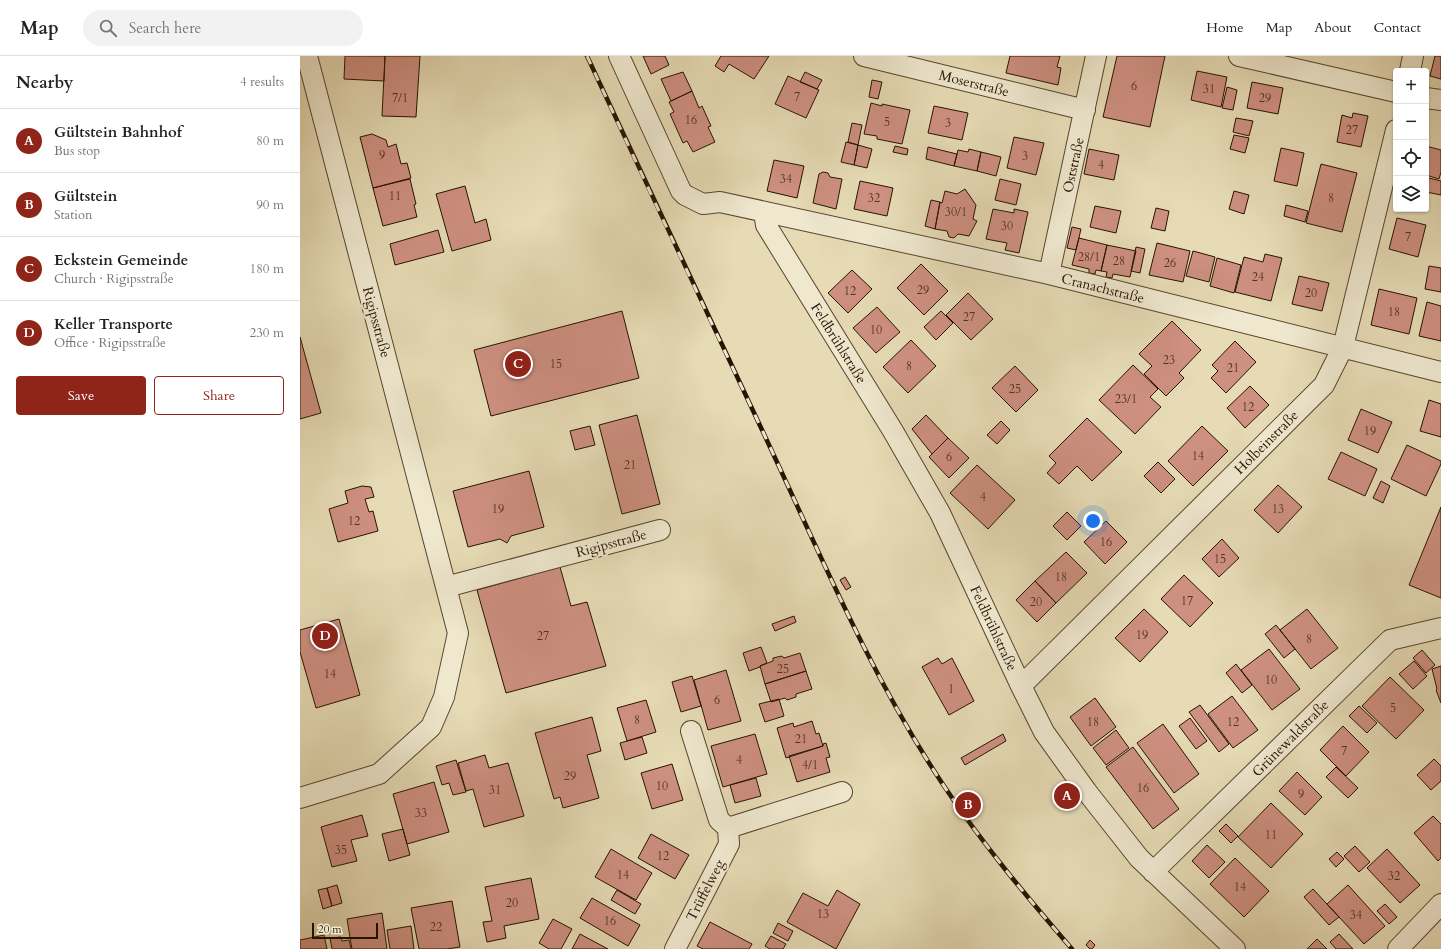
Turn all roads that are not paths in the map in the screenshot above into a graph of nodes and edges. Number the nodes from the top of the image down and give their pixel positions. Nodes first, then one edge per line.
1 (307, 56) edge
2 (619, 56) edge
3 (864, 56) edge
4 (1096, 56) edge
5 (1240, 56) edge
6 (1413, 56) edge
7 (1411, 68) edge
8 (1393, 91) edge
9 (1429, 98) edge
10 (1441, 100) edge
11 (1085, 110) junction
12 (1394, 140) edge
13 (764, 212) junction
14 (1049, 274) junction
15 (1343, 347) junction
16 (1441, 372) edge
17 (660, 530) dead end
18 (446, 587) junction
19 (1441, 628) edge
20 (1021, 686) junction
21 (691, 731) dead end
22 (842, 792) dead end
23 (300, 798) edge
24 (728, 828) junction
25 (1153, 872) junction
26 (1441, 904) edge
27 (674, 949) edge
28 (1235, 949) edge
29 (1398, 949) edge

1 - 18 street, Rigipsstraße
2 - 13 street
3 - 11 street, Moserstraße
4 - 11 street, Oststraße
5 - 8 street
6 - 7 street
9 - 10 street
11 - 14 street, Oststraße
12 - 15 street, Holbeinstraße
13 - 14 street, Cranachstraße
13 - 20 street, Feldbrühlstraße
14 - 15 street, Cranachstraße
15 - 16 street, Cranachstraße
15 - 20 street, Holbeinstraße
17 - 18 street, Rigipsstraße
18 - 23 street, Rigipsstraße
19 - 25 street, Grünewaldstraße
20 - 25 street, Feldbrühlstraße
21 - 24 street
22 - 24 street
24 - 27 street, Trüffelweg
25 - 28 street, Feldbrühlstraße
26 - 29 street

